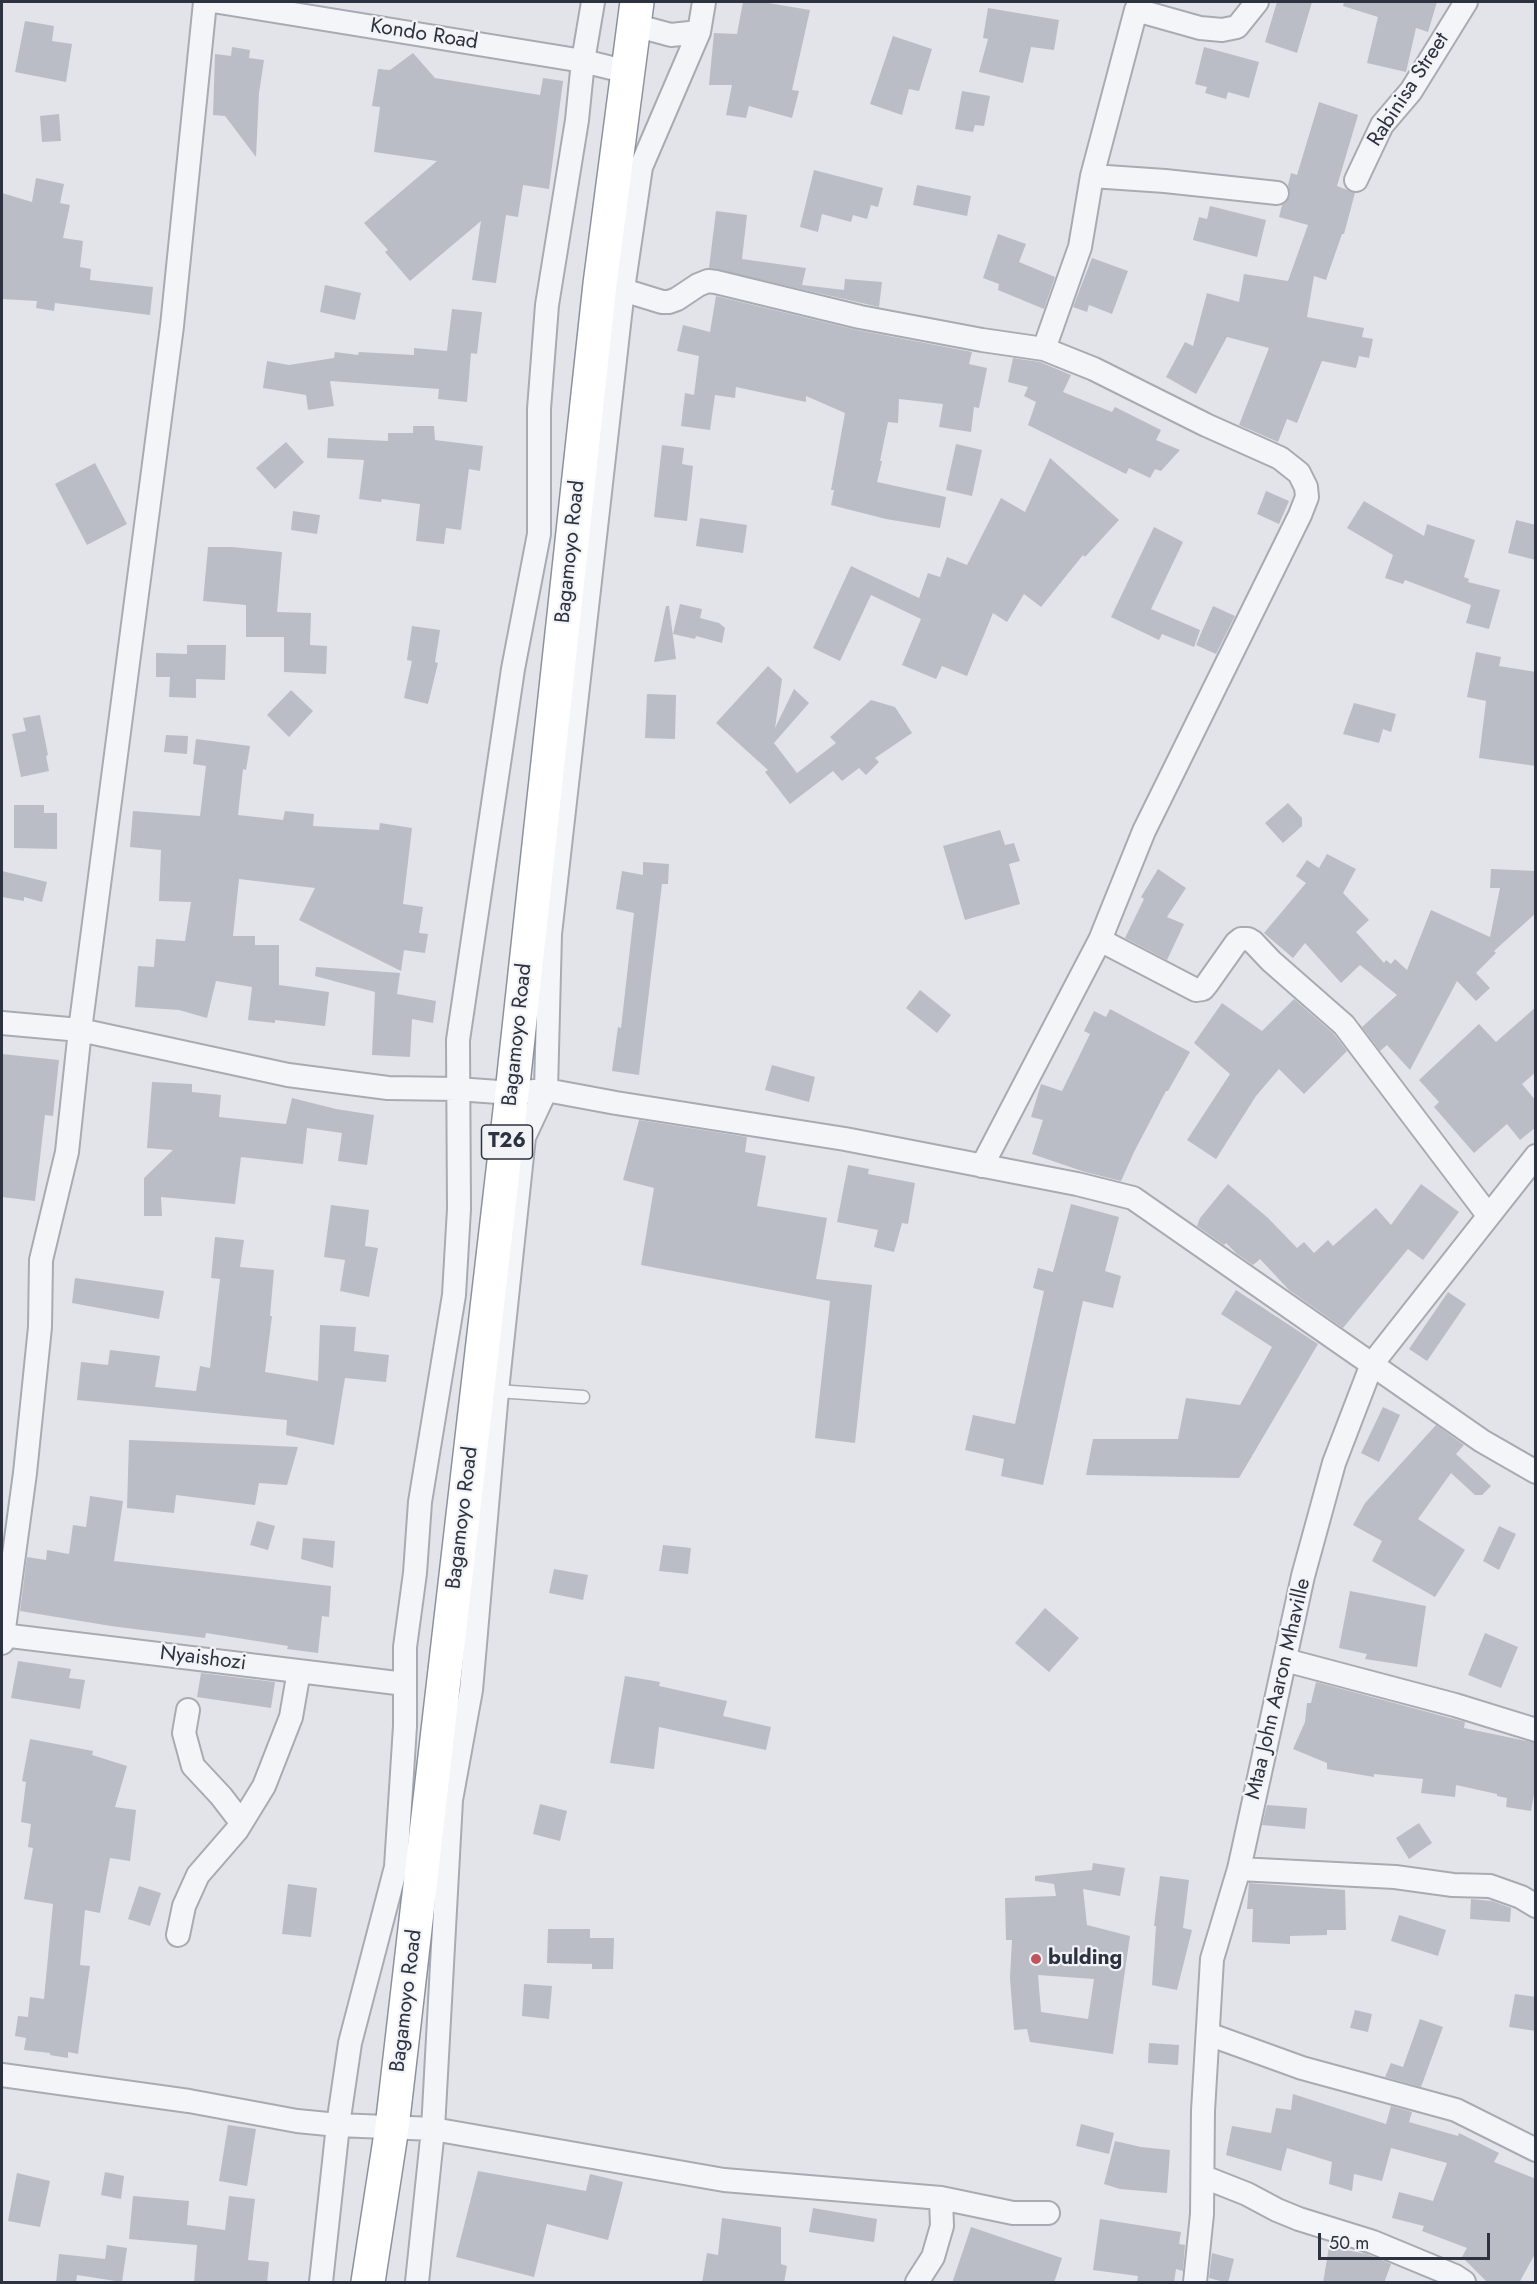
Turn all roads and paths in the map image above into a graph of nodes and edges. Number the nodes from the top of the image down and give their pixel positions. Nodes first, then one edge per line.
1 (206, 2) edge
2 (219, 2) edge
3 (593, 2) edge
4 (704, 2) edge
5 (1257, 2) edge
6 (1466, 2) edge
7 (1138, 6) edge
8 (636, 13) edge
9 (699, 32) junction
10 (583, 62) junction
11 (628, 72) junction
12 (1092, 176) junction
13 (1356, 180) dead end
14 (1277, 193) dead end
15 (611, 287) junction
16 (1044, 350) junction
17 (1100, 940) junction
18 (2, 1023) edge
19 (80, 1030) junction
20 (457, 1089) junction
21 (546, 1090) junction
22 (512, 1093) junction
23 (1536, 1156) edge
24 (982, 1166) junction
25 (1488, 1215) junction
26 (1372, 1364) junction
27 (497, 1391) junction
28 (583, 1397) dead end
29 (1536, 1472) edge
30 (2, 1638) edge
31 (1285, 1660) junction
32 (299, 1671) junction
33 (405, 1684) junction
34 (188, 1710) dead end
35 (1536, 1730) edge
36 (241, 1822) junction
37 (1239, 1869) junction
38 (1536, 1906) edge
39 (178, 1935) dead end
40 (1208, 2034) junction
41 (2, 2075) edge
42 (338, 2126) junction
43 (392, 2127) junction
44 (433, 2129) junction
45 (1536, 2150) edge
46 (1204, 2177) junction
47 (941, 2198) junction
48 (1048, 2213) dead end
49 (321, 2283) edge
50 (368, 2283) edge
51 (417, 2283) edge
52 (917, 2283) edge
53 (1196, 2283) edge
54 (1464, 2283) edge

1 - 19 street
2 - 10 street, Kondo Road
3 - 10 street
4 - 9 street
5 - 7 street
6 - 13 street, Rabinisa Street
7 - 12 street
8 - 9 street
8 - 11 highway, Bagamoyo Road / T26
9 - 15 street
10 - 11 street, Kondo Road
10 - 20 street
11 - 15 highway, Bagamoyo Road / T26
12 - 14 street
12 - 16 street
15 - 16 street
15 - 21 street
15 - 22 highway, Bagamoyo Road / T26
16 - 17 street
17 - 24 street
17 - 25 street
18 - 19 street
19 - 20 street
19 - 30 street
20 - 22 street
20 - 33 street
21 - 22 street
21 - 24 street
21 - 27 street
22 - 43 highway, Bagamoyo Road / T26
23 - 25 street, Mtaa John Aaron Mhaville
24 - 26 street
25 - 26 street, Mtaa John Aaron Mhaville
26 - 29 street
26 - 31 street, Mtaa John Aaron Mhaville
27 - 28 lane
27 - 44 street
30 - 32 street, Nyaishozi
31 - 35 street
31 - 37 street, Mtaa John Aaron Mhaville
32 - 33 street, Nyaishozi
32 - 36 street
33 - 42 street
34 - 36 street
36 - 39 street
37 - 38 street
37 - 40 street, Mtaa John Aaron Mhaville
40 - 45 street
40 - 46 street, Mtaa John Aaron Mhaville
41 - 42 street
42 - 43 street
42 - 49 street
43 - 44 street
43 - 50 highway, Bagamoyo Road / T26
44 - 47 street
44 - 51 street
46 - 53 street, Mtaa John Aaron Mhaville
46 - 54 street
47 - 48 street
47 - 52 street

